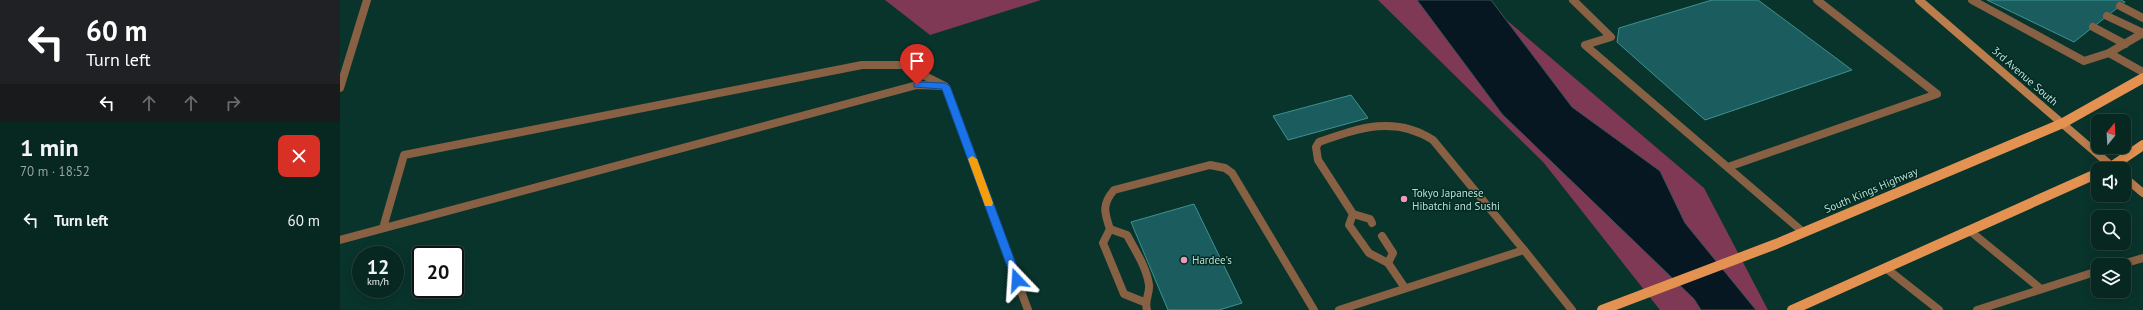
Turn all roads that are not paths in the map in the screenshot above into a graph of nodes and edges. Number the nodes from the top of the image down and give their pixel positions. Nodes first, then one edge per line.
1 (367, 0) edge
2 (1573, 0) edge
3 (1817, 0) edge
4 (1919, 0) edge
5 (1972, 0) edge
6 (2120, 6) dead end
7 (2107, 16) dead end
8 (2143, 18) edge
9 (2093, 27) dead end
10 (2143, 33) edge
11 (2125, 44) junction
12 (2109, 53) junction
13 (2143, 72) edge
14 (2143, 78) edge
15 (945, 86) junction
16 (340, 88) edge
17 (2063, 123) junction
18 (2143, 144) edge
19 (2105, 162) edge
20 (2120, 162) edge
21 (1728, 167) junction
22 (2091, 177) edge
23 (2131, 183) edge
24 (2143, 193) edge
25 (1353, 214) junction
26 (1372, 223) dead end
27 (383, 228) junction
28 (1110, 230) junction
29 (1970, 231) junction
30 (1803, 232) junction
31 (1382, 236) dead end
32 (340, 240) edge
33 (1524, 250) junction
34 (2143, 258) edge
35 (2131, 262) edge
36 (1388, 264) junction
37 (1887, 269) junction
38 (2091, 274) edge
39 (1405, 288) junction
40 (2041, 289) junction
41 (1145, 306) edge
42 (1028, 310) edge
43 (1314, 310) edge
44 (1339, 310) edge
45 (1572, 310) edge
46 (1602, 310) edge
47 (1792, 310) edge
48 (1939, 310) edge
49 (1977, 310) edge

1 - 16 street
2 - 21 street
3 - 21 street
4 - 17 main road, 3rd Avenue South
5 - 12 street
6 - 8 street
7 - 10 street
9 - 11 street
10 - 11 street
11 - 12 street
12 - 13 street
14 - 17 main road, South Kings Highway
15 - 27 street
15 - 27 street
15 - 42 street
17 - 19 main road, 3rd Avenue South
17 - 30 main road, South Kings Highway
18 - 20 main road
21 - 30 street
22 - 29 main road
23 - 24 main road
25 - 26 street
25 - 33 street
25 - 36 street
27 - 32 street
28 - 41 street
28 - 41 street
28 - 43 street
29 - 37 main road
29 - 40 street
30 - 46 main road, South Kings Highway
31 - 36 street
33 - 39 street
33 - 45 street
34 - 35 street
36 - 39 street
37 - 47 main road
37 - 48 street
38 - 40 street
39 - 44 street
40 - 49 street

